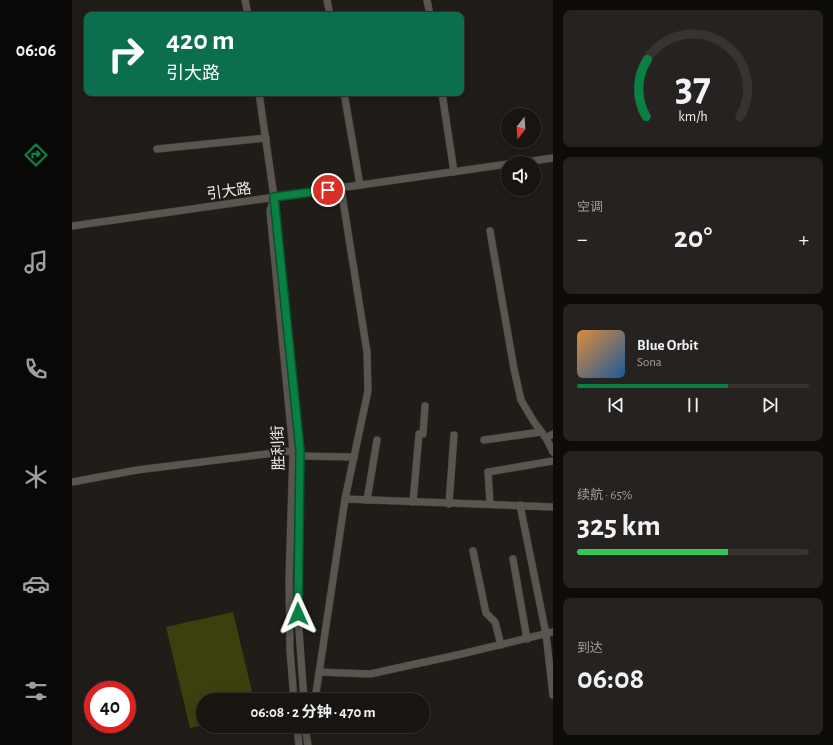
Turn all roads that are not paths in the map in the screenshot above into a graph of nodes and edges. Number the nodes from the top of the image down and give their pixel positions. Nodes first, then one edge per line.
1 (245, 0) edge
2 (327, 0) edge
3 (427, 0) edge
4 (247, 12) edge
5 (329, 12) edge
6 (429, 12) edge
7 (259, 96) edge
8 (345, 96) edge
9 (442, 96) edge
10 (266, 138) junction
11 (157, 149) dead end
12 (553, 158) edge
13 (541, 160) edge
14 (501, 165) edge
15 (454, 172) junction
16 (360, 185) junction
17 (341, 188) junction
18 (274, 197) junction
19 (72, 226) edge
20 (490, 231) dead end
21 (425, 406) dead end
22 (541, 432) junction
23 (553, 434) edge
24 (454, 435) dead end
25 (546, 438) junction
26 (378, 440) dead end
27 (484, 440) dead end
28 (297, 452) junction
29 (553, 452) edge
30 (354, 457) junction
31 (553, 461) edge
32 (72, 482) edge
33 (345, 499) junction
34 (367, 500) junction
35 (413, 502) junction
36 (449, 504) junction
37 (490, 504) junction
38 (520, 505) junction
39 (553, 507) edge
40 (473, 551) dead end
41 (513, 559) dead end
42 (550, 633) edge
43 (527, 639) junction
44 (501, 645) junction
45 (320, 672) junction
46 (293, 693) edge
47 (304, 693) edge
48 (316, 693) edge
49 (553, 695) edge
50 (298, 733) edge
51 (307, 733) edge
52 (300, 745) edge
53 (308, 745) edge

1 - 4 street
2 - 5 street
3 - 6 street
7 - 10 street, 胜利街
8 - 16 street
9 - 15 street
10 - 11 street
10 - 18 street, 胜利街
12 - 13 street
14 - 15 street, 引大路
15 - 16 street, 引大路
16 - 17 street, 引大路
17 - 18 street, 引大路
17 - 30 street
18 - 19 street, 引大路
18 - 28 street, 胜利街
20 - 22 street
21 - 35 street
22 - 25 street
22 - 27 street
23 - 25 street
24 - 36 street
25 - 29 street
26 - 34 street
28 - 30 street
28 - 32 street
28 - 46 street, 胜利街
28 - 47 street, 胜利街
30 - 33 street
31 - 37 street
33 - 34 street
33 - 45 street
34 - 35 street
35 - 36 street
36 - 37 street
37 - 38 street
38 - 39 street
38 - 42 street
40 - 44 street
41 - 43 street
42 - 43 street
42 - 49 street
43 - 44 street
44 - 45 street
45 - 48 street
50 - 52 street
51 - 53 street

